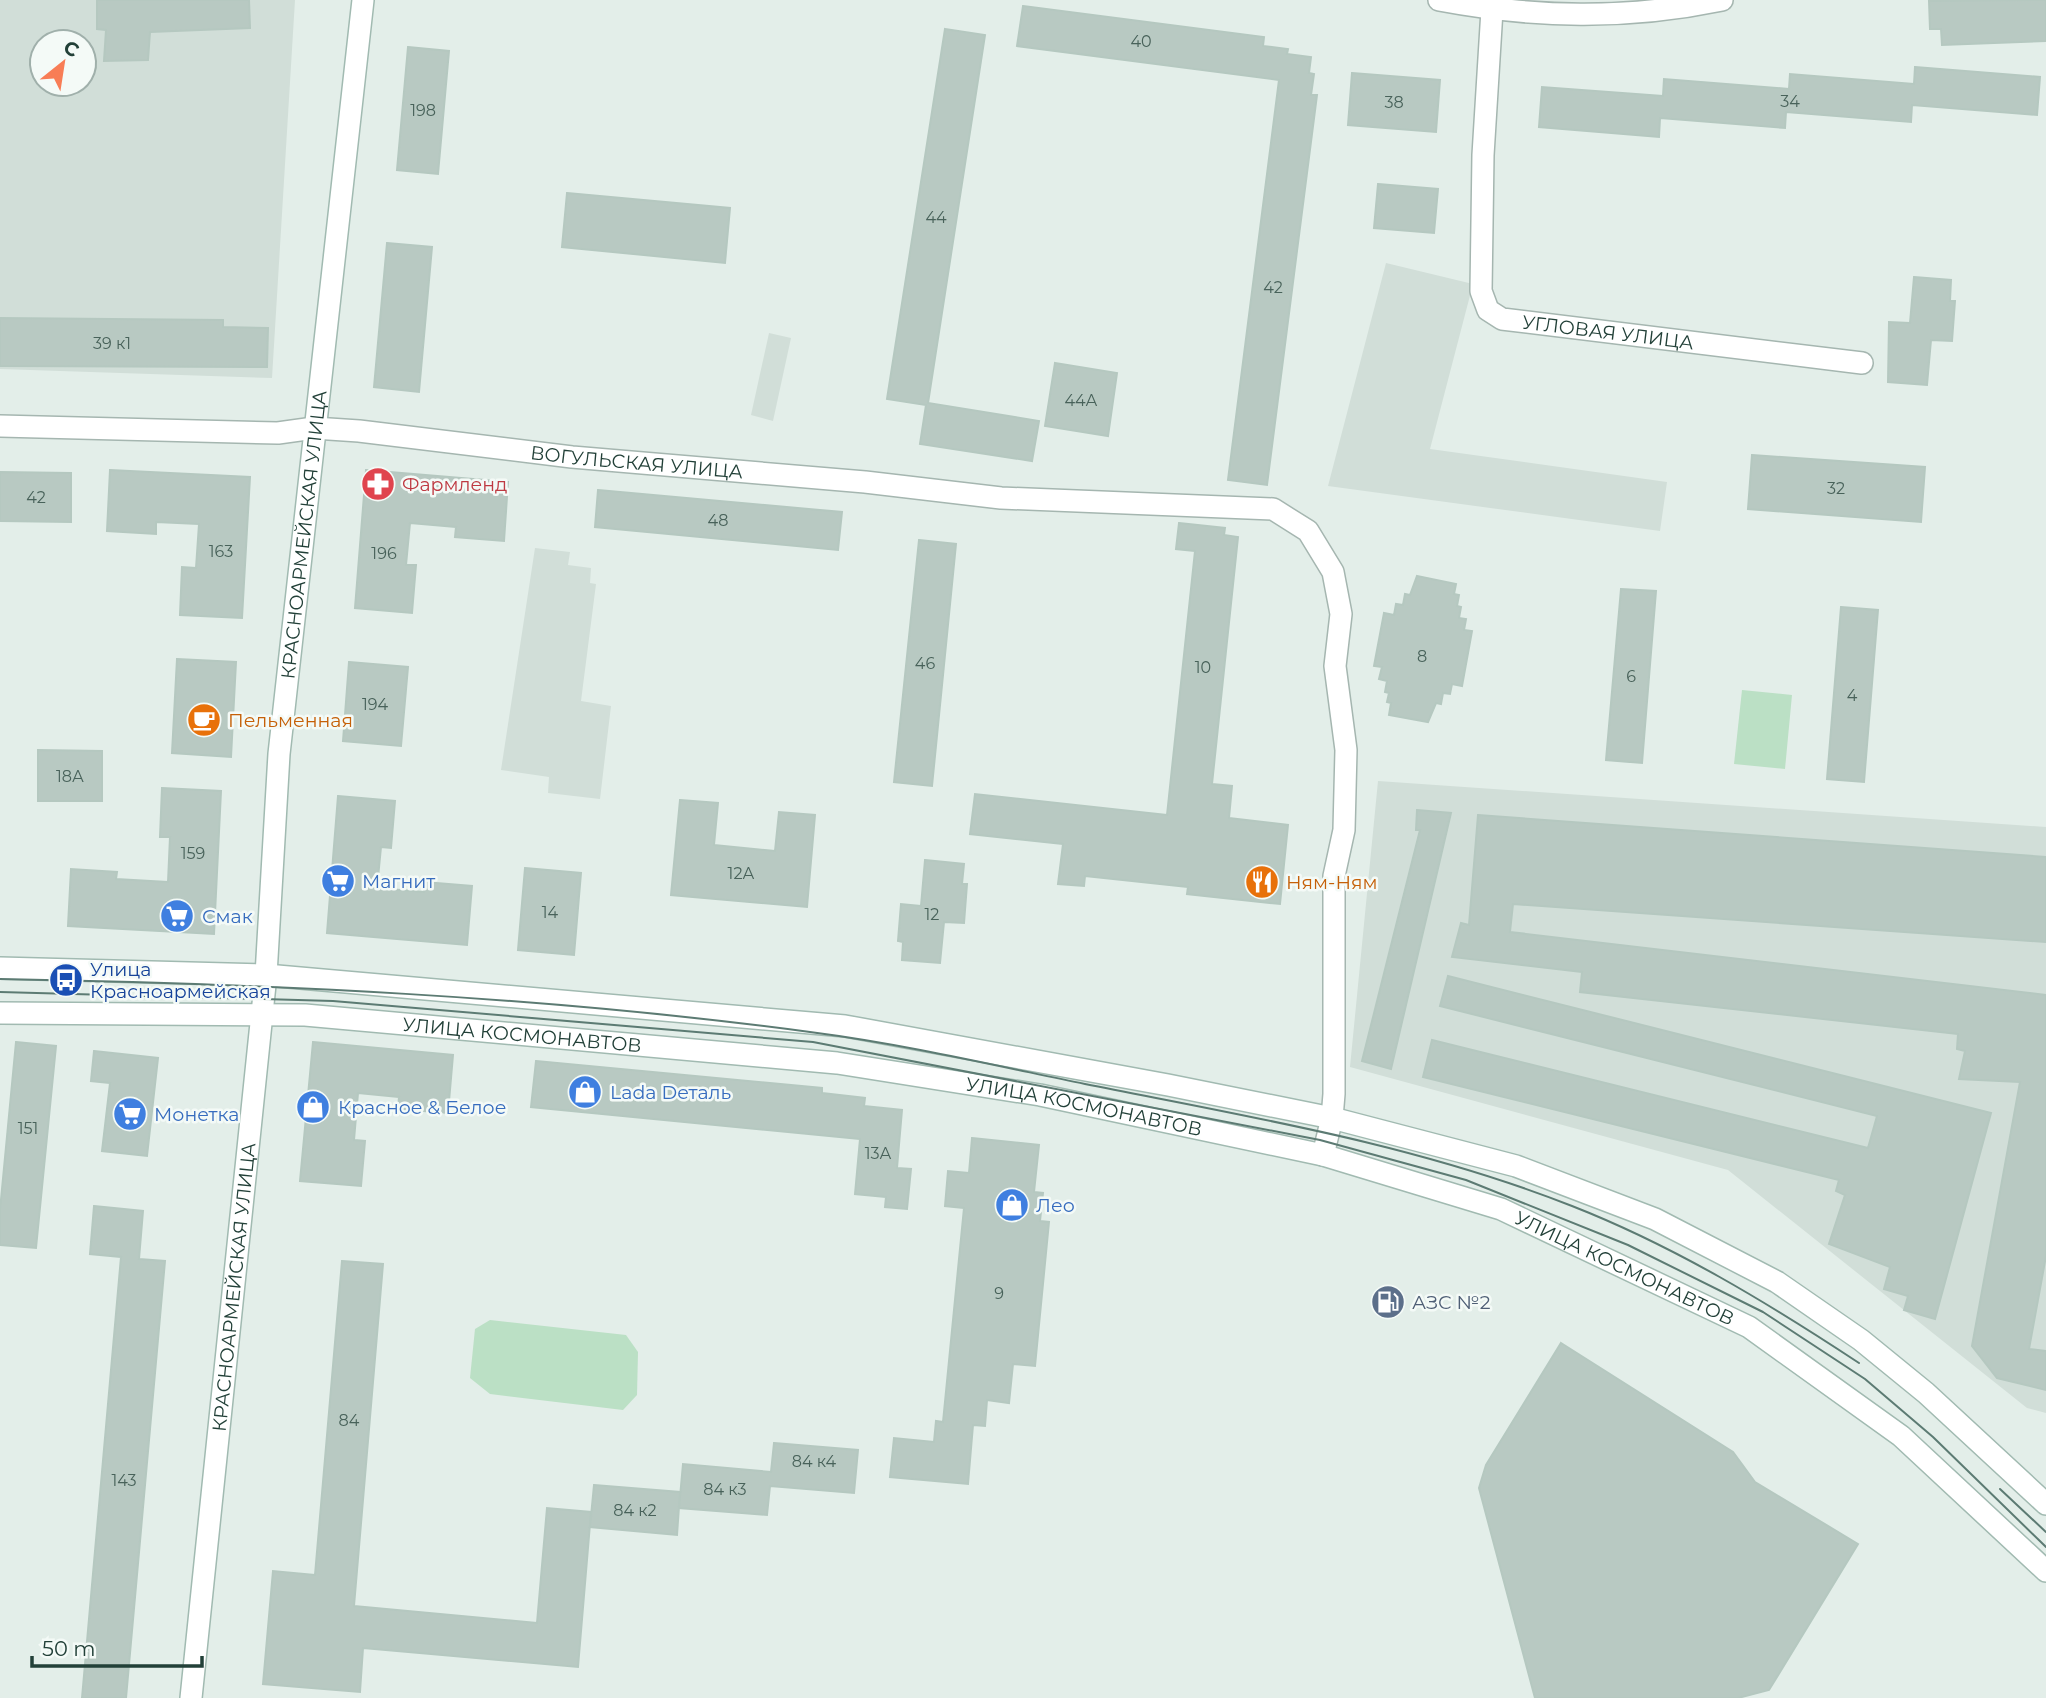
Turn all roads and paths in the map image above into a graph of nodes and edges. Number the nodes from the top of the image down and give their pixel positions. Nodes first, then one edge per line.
1 (363, 0) edge
2 (1439, 0) edge
3 (1722, 0) edge
4 (1492, 10) junction
5 (1862, 363) dead end
6 (0, 426) edge
7 (314, 428) junction
8 (0, 968) edge
9 (266, 975) junction
10 (0, 1013) edge
11 (262, 1014) junction
12 (1332, 1118) junction
13 (1323, 1155) junction
14 (2046, 1504) edge
15 (2046, 1571) edge
16 (191, 1698) edge

1 - 7 street, КРАСНОАРМЕЙСКАЯ УЛИЦА
2 - 4 street
3 - 4 street
4 - 5 street, УГЛОВАЯ УЛИЦА
6 - 7 street, ВОГУЛЬСКАЯ УЛИЦА
7 - 9 street, КРАСНОАРМЕЙСКАЯ УЛИЦА
7 - 12 street, ВОГУЛЬСКАЯ УЛИЦА
8 - 9 street, УЛИЦА КОСМОНАВТОВ
9 - 11 street, КРАСНОАРМЕЙСКАЯ УЛИЦА
9 - 12 street, УЛИЦА КОСМОНАВТОВ
10 - 11 street, УЛИЦА КОСМОНАВТОВ
11 - 13 street, УЛИЦА КОСМОНАВТОВ
11 - 16 street, КРАСНОАРМЕЙСКАЯ УЛИЦА
12 - 13 street
12 - 14 street, УЛИЦА КОСМОНАВТОВ
13 - 15 street, УЛИЦА КОСМОНАВТОВ

